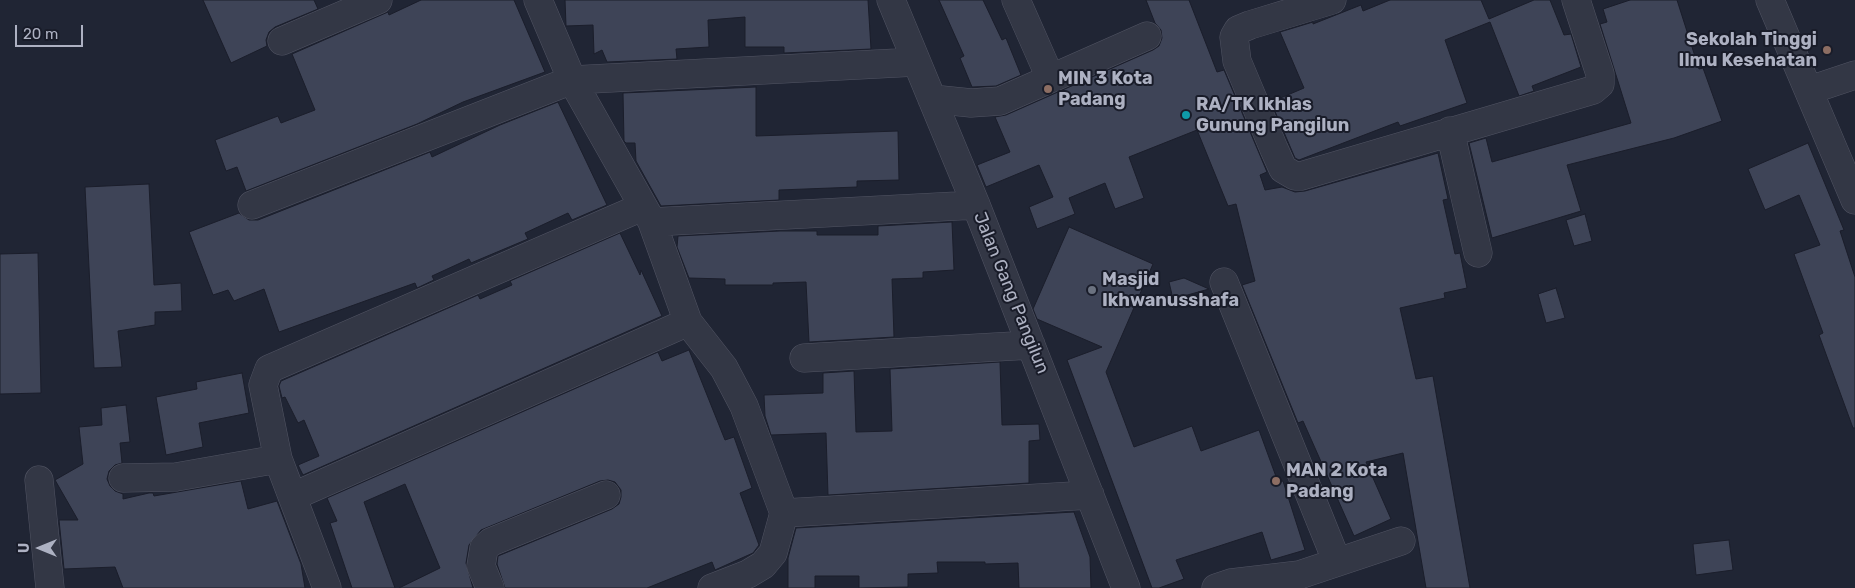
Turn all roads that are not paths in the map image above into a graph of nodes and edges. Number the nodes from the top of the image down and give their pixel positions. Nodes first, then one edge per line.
1 (378, 0) edge
2 (538, 0) edge
3 (891, 0) edge
4 (1016, 0) edge
5 (1332, 0) edge
6 (1576, 0) edge
7 (1781, 7) edge
8 (1146, 36) dead end
9 (282, 41) dead end
10 (916, 62) junction
11 (1855, 75) edge
12 (1050, 77) junction
13 (572, 80) junction
14 (1810, 90) junction
15 (932, 99) junction
16 (1450, 132) junction
17 (1855, 200) edge
18 (252, 205) dead end
19 (976, 205) junction
20 (647, 215) junction
21 (1478, 253) dead end
22 (1224, 282) dead end
23 (688, 322) junction
24 (1031, 345) junction
25 (804, 358) dead end
26 (278, 459) junction
27 (123, 478) dead end
28 (39, 480) dead end
29 (606, 495) dead end
30 (1090, 495) junction
31 (294, 496) junction
32 (784, 513) junction
33 (1401, 541) dead end
34 (1337, 562) junction
35 (50, 588) edge
36 (327, 588) edge
37 (490, 588) edge
38 (712, 588) edge
39 (1126, 588) edge
40 (1216, 588) edge

1 - 9 street
2 - 13 street
3 - 10 street, Jalan Gang Pangilun
4 - 12 street
5 - 16 street
6 - 16 street
7 - 14 street
8 - 12 street
10 - 13 street
10 - 15 street, Jalan Gang Pangilun
11 - 14 street
12 - 15 street
13 - 18 street
13 - 20 street
14 - 17 street
15 - 19 street, Jalan Gang Pangilun
16 - 21 street
19 - 20 street
19 - 24 street, Jalan Gang Pangilun
20 - 23 street
20 - 26 street
22 - 34 street
23 - 31 street
23 - 32 street
24 - 25 street
24 - 30 street, Jalan Gang Pangilun
26 - 27 street
26 - 31 street
28 - 35 street
29 - 37 street
30 - 32 street
30 - 39 street, Jalan Gang Pangilun
31 - 36 street
32 - 38 street
33 - 34 street
34 - 40 street

